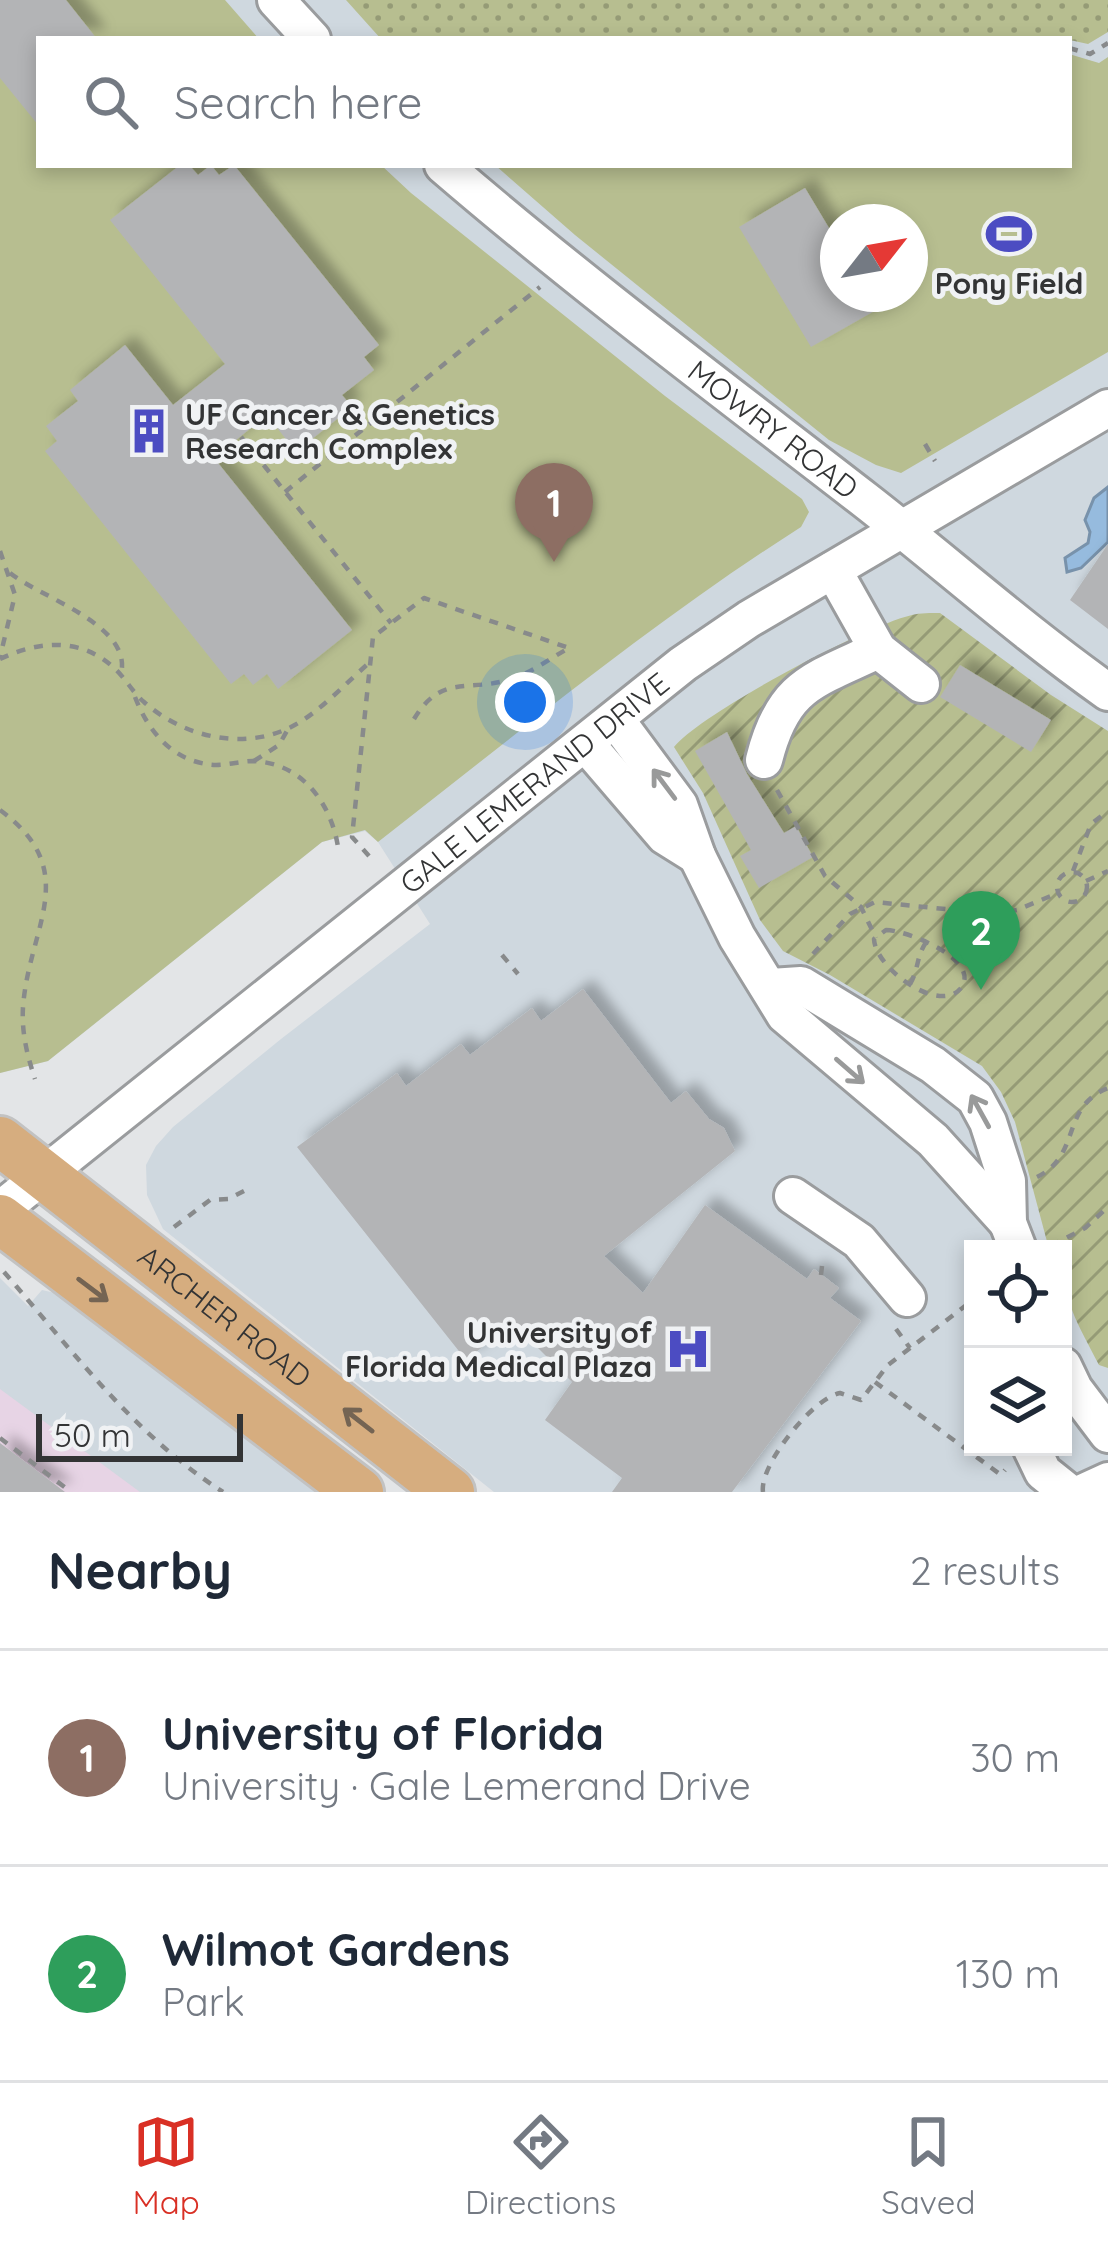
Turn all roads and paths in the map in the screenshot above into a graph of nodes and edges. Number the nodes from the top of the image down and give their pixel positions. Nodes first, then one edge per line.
1 (276, 0) edge
2 (309, 36) edge
3 (1108, 43) edge
4 (1072, 49) edge
5 (447, 168) edge
6 (540, 287) dead end
7 (1108, 408) edge
8 (241, 436) dead end
9 (925, 444) dead end
10 (935, 461) dead end
11 (285, 491) junction
12 (902, 529) junction
13 (0, 551) edge
14 (833, 570) junction
15 (10, 572) junction
16 (391, 623) junction
17 (878, 650) junction
18 (0, 658) edge
19 (370, 662) junction
20 (121, 674) junction
21 (921, 684) dead end
22 (133, 690) junction
23 (1108, 692) edge
24 (414, 718) dead end
25 (616, 720) junction
26 (288, 729) junction
27 (586, 745) junction
28 (253, 761) junction
29 (770, 770) joint
30 (0, 810) edge
31 (1108, 811) edge
32 (338, 847) dead end
33 (369, 856) dead end
34 (697, 856) junction
35 (1108, 871) edge
36 (1073, 872) junction
37 (1085, 882) junction
38 (1058, 893) junction
39 (861, 907) junction
40 (876, 938) junction
41 (927, 941) junction
42 (502, 955) dead end
43 (809, 959) dead end
44 (518, 974) dead end
45 (910, 984) junction
46 (771, 987) junction
47 (934, 1065) junction
48 (35, 1079) dead end
49 (1108, 1088) edge
50 (893, 1108) junction
51 (0, 1142) edge
52 (45, 1175) junction
53 (1032, 1177) dead end
54 (244, 1191) dead end
55 (794, 1196) dead end
56 (1108, 1207) edge
57 (0, 1215) edge
58 (165, 1234) dead end
59 (1013, 1236) edge
60 (1063, 1240) edge
61 (0, 1268) edge
62 (840, 1269) dead end
63 (821, 1275) dead end
64 (907, 1298) dead end
65 (964, 1307) edge
66 (875, 1382) junction
67 (1072, 1390) edge
68 (1108, 1434) edge
69 (0, 1438) edge
70 (964, 1447) edge
71 (976, 1456) edge
72 (1020, 1456) edge
73 (1108, 1481) edge
74 (71, 1492) edge
75 (223, 1492) edge
76 (359, 1492) edge
77 (450, 1492) edge
78 (764, 1492) edge
79 (1068, 1492) edge
80 (1084, 1492) edge

1 - 2 street
3 - 4 path
5 - 12 street, MOWRY ROAD
6 - 11 path
7 - 12 street, GALE LEMERAND DRIVE
8 - 11 path
9 - 10 path
11 - 16 path
12 - 14 street, GALE LEMERAND DRIVE
12 - 23 street, MOWRY ROAD
13 - 15 path
14 - 17 street
14 - 25 street, GALE LEMERAND DRIVE
15 - 18 path
15 - 20 path
16 - 19 path
16 - 24 path
17 - 21 street
17 - 29 street
18 - 20 path
19 - 26 path
19 - 33 path
20 - 22 path
22 - 26 path
22 - 28 path
25 - 27 street, GALE LEMERAND DRIVE
34 -> 25 street
26 - 28 path
27 - 34 street
27 - 52 street, GALE LEMERAND DRIVE
28 - 32 path
29 - 39 path
30 - 48 path
31 - 36 path
34 - 46 street
35 - 37 path
36 - 37 path
36 - 38 path
37 - 38 path
38 - 39 path
39 - 40 path
39 - 43 path
40 - 41 path
40 - 45 path
41 - 45 path
41 - 45 path
42 - 44 path
46 - 47 street
46 -> 50 street
47 - 50 street
59 -> 47 street
49 - 53 path
50 - 59 street
51 - 52 main road, ARCHER ROAD
52 - 57 street, GALE LEMERAND DRIVE
77 -> 52 main road, ARCHER ROAD
54 - 58 path
55 - 64 street
56 - 60 path
57 -> 76 main road, ARCHER ROAD
61 - 75 path
62 - 63 path
65 - 66 path
66 - 70 path
66 - 78 path
67 - 68 street
69 - 74 path
71 - 72 path
72 - 79 street
73 - 80 street

